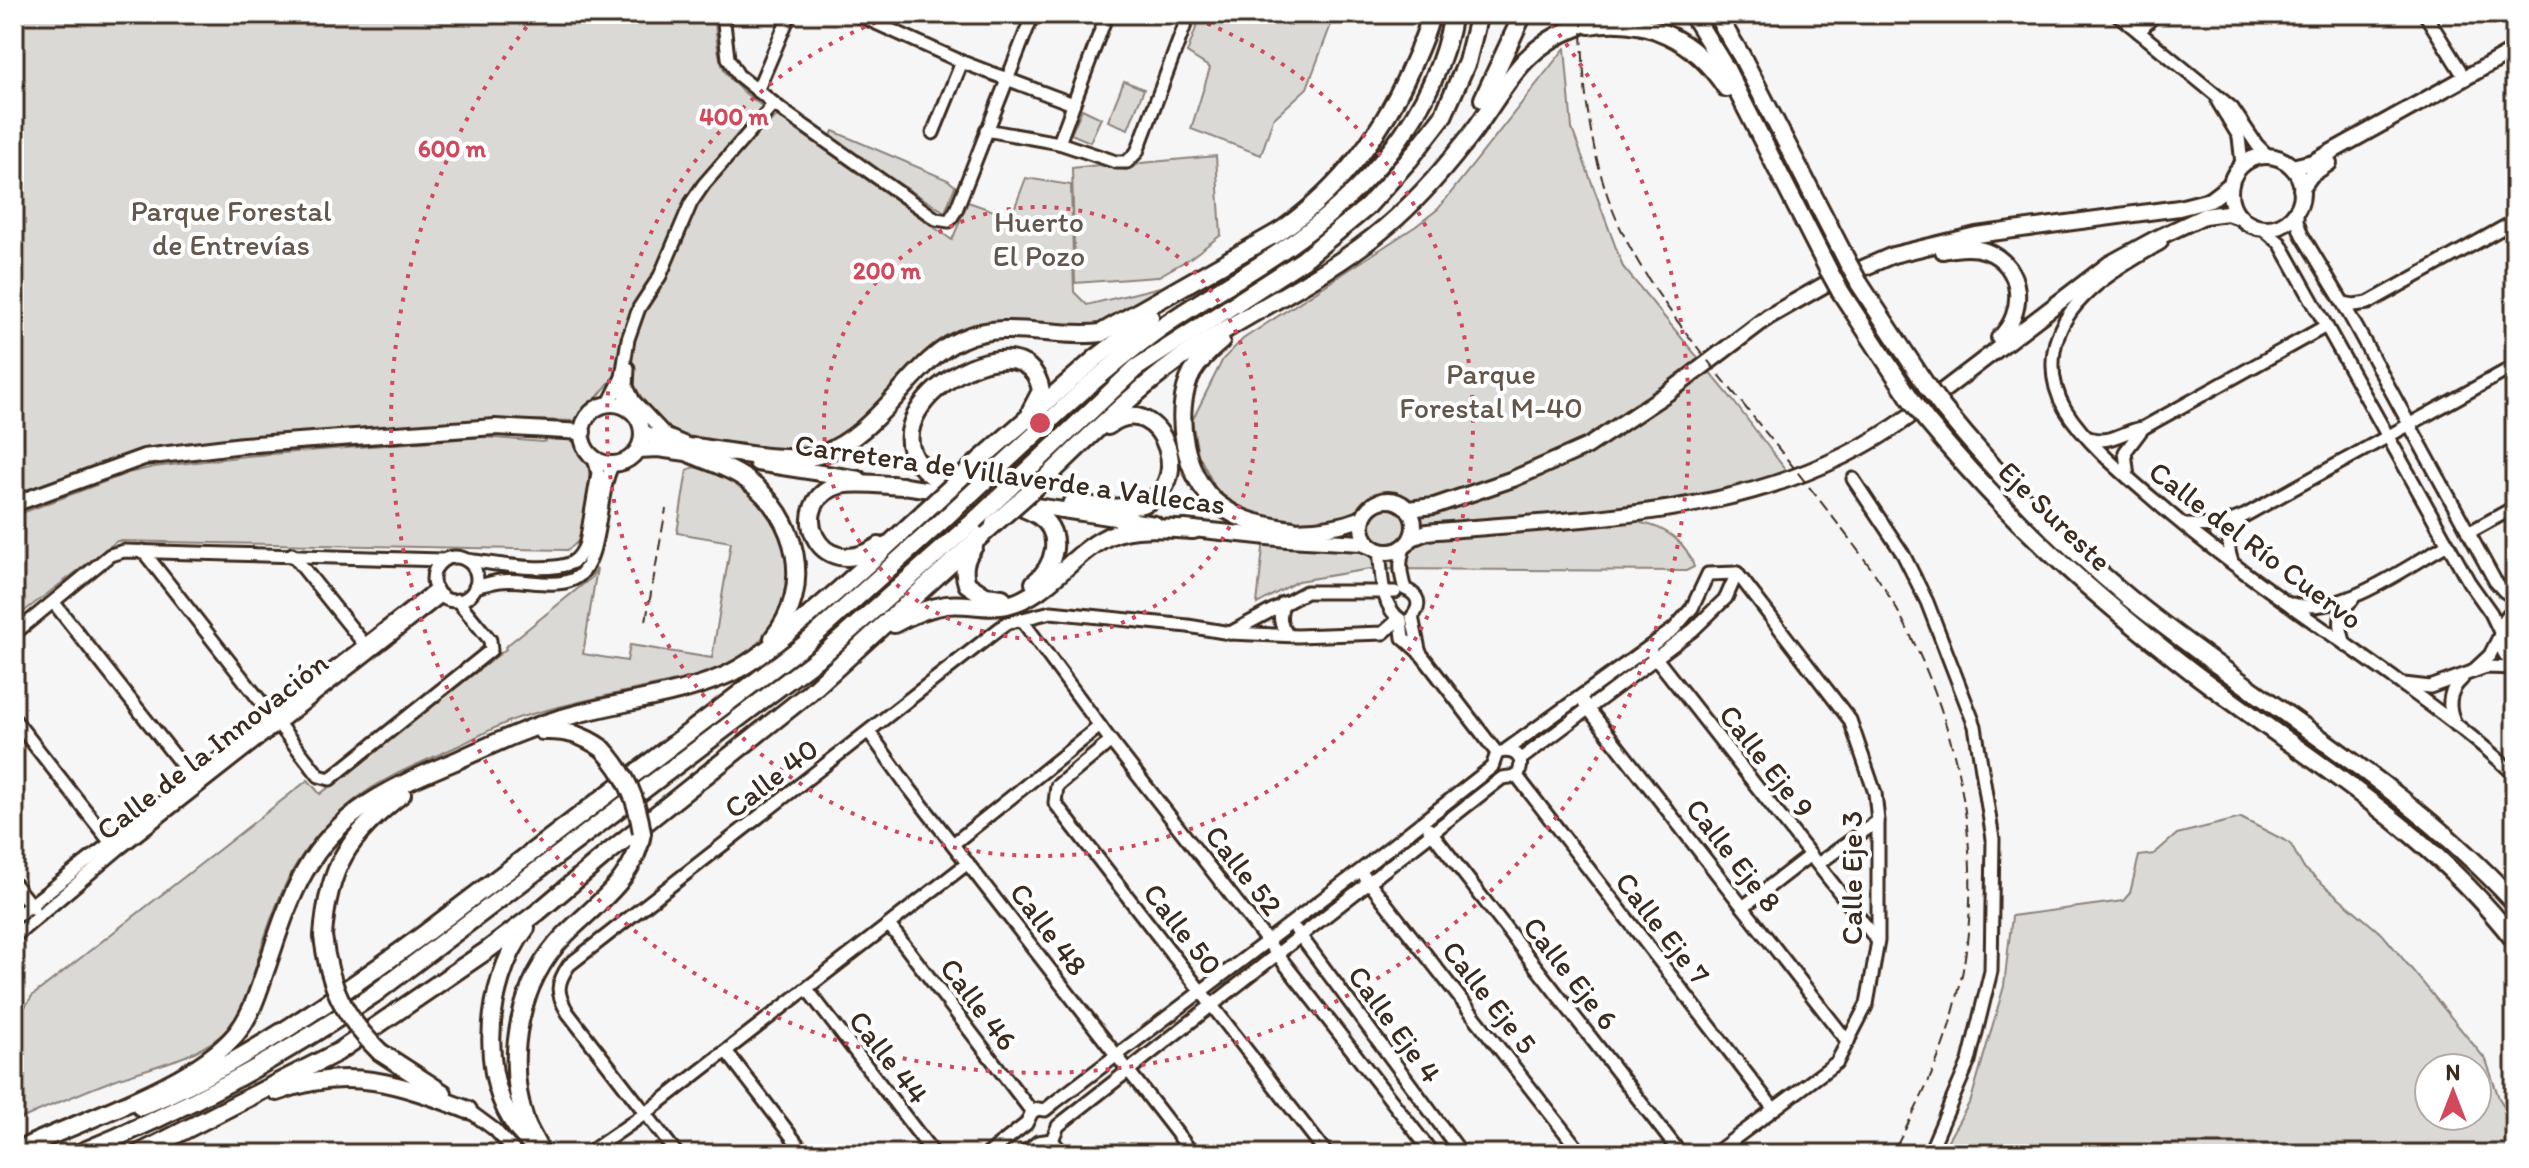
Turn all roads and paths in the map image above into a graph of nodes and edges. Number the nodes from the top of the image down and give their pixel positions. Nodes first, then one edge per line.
1 (723, 14) edge
2 (790, 14) edge
3 (856, 14) edge
4 (1033, 14) edge
5 (1107, 14) edge
6 (1189, 14) edge
7 (1431, 14) edge
8 (1453, 14) edge
9 (1471, 14) edge
10 (1479, 14) edge
11 (1523, 14) edge
12 (1692, 14) edge
13 (1707, 14) edge
14 (1716, 14) edge
15 (2117, 14) edge
16 (2155, 14) edge
17 (2425, 14) edge
18 (2139, 32) junction
19 (2515, 50) edge
20 (2515, 60) edge
21 (962, 62) junction
22 (2460, 70) dead end
23 (1006, 78) junction
24 (1753, 81) junction
25 (757, 91) junction
26 (2211, 92) junction
27 (774, 104) junction
28 (1073, 104) junction
29 (986, 130) junction
30 (933, 133) dead end
31 (1059, 143) junction
32 (2267, 155) junction
33 (1409, 160) junction
34 (2242, 164) junction
35 (2292, 167) junction
36 (1774, 168) junction
37 (1441, 169) junction
38 (2231, 184) junction
39 (2301, 189) junction
40 (2297, 209) junction
41 (2240, 217) junction
42 (2515, 221) edge
43 (2191, 223) junction
44 (2262, 228) junction
45 (1282, 230) junction
46 (1857, 271) junction
47 (1274, 300) junction
48 (2343, 303) junction
49 (2368, 303) junction
50 (2326, 326) junction
51 (2358, 334) junction
52 (628, 339) junction
53 (2515, 366) edge
54 (622, 377) junction
55 (2387, 388) junction
56 (2361, 389) junction
57 (1941, 392) junction
58 (608, 405) junction
59 (627, 408) junction
60 (1916, 412) junction
61 (1025, 418) junction
62 (2408, 425) junction
63 (2143, 428) junction
64 (583, 432) junction
65 (642, 432) junction
66 (2388, 437) junction
67 (2089, 438) junction
68 (638, 450) junction
69 (693, 450) junction
70 (594, 458) junction
71 (1066, 459) junction
72 (613, 464) junction
73 (2128, 477) junction
74 (1853, 479) dead end
75 (2412, 480) junction
76 (902, 486) junction
77 (966, 490) junction
78 (2447, 497) junction
79 (1003, 500) junction
80 (14, 504) edge
81 (1071, 504) junction
82 (2515, 507) edge
83 (1408, 509) junction
84 (2244, 516) junction
85 (1363, 518) junction
86 (2182, 524) junction
87 (910, 525) junction
88 (984, 526) junction
89 (1194, 530) junction
90 (1293, 530) junction
91 (2468, 533) junction
92 (1408, 542) junction
93 (2448, 544) junction
94 (1376, 549) junction
95 (143, 551) junction
96 (292, 554) junction
97 (443, 560) junction
98 (466, 560) junction
99 (2233, 563) junction
100 (1737, 573) junction
101 (475, 587) junction
102 (438, 592) junction
103 (1393, 594) junction
104 (2358, 594) junction
105 (1726, 598) junction
106 (2515, 598) edge
107 (457, 600) junction
108 (54, 603) junction
109 (1283, 603) junction
110 (1761, 604) junction
111 (2289, 604) junction
112 (2515, 609) edge
113 (1021, 619) junction
114 (1404, 619) junction
115 (1230, 633) junction
116 (1383, 633) junction
117 (14, 634) edge
118 (2500, 634) junction
119 (1288, 635) junction
120 (871, 637) junction
121 (1403, 638) junction
122 (2345, 644) junction
123 (368, 649) junction
124 (1652, 653) junction
125 (1421, 654) junction
126 (759, 655) junction
127 (2515, 667) edge
128 (2471, 672) junction
129 (2399, 683) junction
130 (1580, 698) junction
131 (1590, 710) junction
132 (14, 719) edge
133 (277, 720) junction
134 (2457, 725) junction
135 (1100, 726) junction
136 (523, 731) junction
137 (869, 732) junction
138 (1111, 741) junction
139 (1502, 751) junction
140 (1521, 759) junction
141 (1492, 767) junction
142 (432, 771) junction
143 (2515, 775) edge
144 (1517, 776) junction
145 (1502, 778) junction
146 (196, 782) junction
147 (1423, 820) junction
148 (1878, 821) junction
149 (1431, 834) junction
150 (953, 844) junction
151 (114, 846) junction
152 (1814, 860) junction
153 (968, 863) junction
154 (1361, 870) junction
155 (1369, 882) junction
156 (14, 884) edge
157 (2515, 903) edge
158 (30, 904) junction
159 (1743, 907) junction
160 (538, 912) junction
161 (40, 915) junction
162 (14, 918) edge
163 (1290, 923) junction
164 (889, 925) junction
165 (1299, 935) junction
166 (14, 937) edge
167 (1268, 939) junction
168 (1878, 941) junction
169 (2515, 941) edge
170 (1278, 952) junction
171 (807, 989) junction
172 (1201, 991) junction
173 (1211, 1004) junction
174 (1848, 1042) junction
175 (726, 1051) junction
176 (1116, 1056) junction
177 (1128, 1071) junction
178 (1773, 1108) junction
179 (468, 1110) junction
180 (1045, 1110) junction
181 (646, 1113) junction
182 (1029, 1118) junction
183 (193, 1125) junction
184 (1058, 1126) junction
185 (1052, 1140) junction
186 (1038, 1142) junction
187 (14, 1152) edge
188 (542, 1152) edge
189 (1430, 1153) edge
190 (20, 1154) edge
191 (77, 1154) edge
192 (138, 1154) edge
193 (517, 1154) edge
194 (587, 1154) edge
195 (677, 1154) edge
196 (805, 1154) edge
197 (934, 1154) edge
198 (988, 1154) edge
199 (1023, 1154) edge
200 (1063, 1154) edge
201 (1193, 1154) edge
202 (1327, 1154) edge
203 (1462, 1154) edge
204 (1582, 1154) edge
205 (1681, 1154) edge
206 (1714, 1154) edge
207 (1929, 1154) edge

1 - 25 street
2 - 25 street
3 - 21 street
4 - 23 street
5 - 28 street
6 - 31 street
7 - 45 highway
8 - 190 highway, bridge
9 - 33 highway
10 - 33 highway
11 - 37 highway
12 - 36 highway, Eje Sureste
13 - 24 highway
14 - 24 highway
15 - 18 street
16 - 18 street
17 - 22 street
18 - 26 street
19 - 35 main road
20 - 39 main road
21 - 23 street
21 - 30 street
23 - 28 street
23 - 29 street
24 - 46 highway, Eje Sureste
25 - 27 street
26 - 32 street
26 - 34 street
27 - 29 street
27 - 52 street
28 - 31 street
29 - 31 street
32 - 34 main road
32 - 35 main road
33 - 88 highway, bridge
34 - 38 main road
35 - 39 main road
36 - 37 highway
36 - 60 highway, Eje Sureste, bridge
37 - 47 highway
38 - 41 main road
38 - 46 main road
39 - 40 main road
40 - 44 main road
40 - 48 street
41 - 43 main road
41 - 44 main road
42 - 49 street
43 - 57 main road
43 - 67 street, Calle del Río Cuervo
44 - 50 street
45 - 61 highway
45 - 69 highway
46 - 57 highway, Eje Sureste
46 - 57 main road
46 - 83 main road
47 - 71 highway
47 - 90 highway
48 - 49 street
48 - 51 street
49 - 51 street
50 - 56 street
50 - 63 street
51 - 55 street
52 - 54 street
52 - 69 street
53 - 62 street
54 - 58 street
54 - 59 street
55 - 56 street
55 - 62 street
56 - 66 street
57 - 157 highway, Eje Sureste
58 - 59 main road
58 - 64 main road
59 - 65 main road
60 - 92 main road
60 - 169 highway, Eje Sureste
61 - 77 highway
61 - 87 highway, bridge
62 - 66 street
62 - 78 street
63 - 67 street
63 - 73 street
64 - 70 main road
64 - 80 main road
65 - 68 main road
65 - 69 main road, Carretera de Villaverde a Vallecas
66 - 75 street
66 - 84 street
67 - 73 street, Calle del Río Cuervo
68 - 69 main road, Carretera de Villaverde a Vallecas
68 - 72 main road
69 - 76 main road, Carretera de Villaverde a Vallecas
69 - 77 main road, Carretera de Villaverde a Vallecas
69 - 126 highway
70 - 72 main road
70 - 98 street
71 - 81 highway
71 - 88 highway, bridge
72 - 101 street
73 - 86 street, Calle del Río Cuervo
74 - 207 street
75 - 78 street
75 - 93 street
76 - 79 main road, Carretera de Villaverde a Vallecas
76 - 87 highway
77 - 81 main road, Carretera de Villaverde a Vallecas
78 - 91 street
79 - 88 highway
79 - 89 main road, Carretera de Villaverde a Vallecas
81 - 90 main road, Carretera de Villaverde a Vallecas
82 - 91 street
83 - 85 main road
83 - 92 main road
84 - 86 street
84 - 99 street
85 - 90 main road, Carretera de Villaverde a Vallecas
85 - 94 main road
86 - 99 street, Calle del Río Cuervo
87 - 126 highway
88 - 120 highway
88 - 191 highway
89 - 94 main road, Carretera de Villaverde a Vallecas
89 - 120 highway
91 - 106 street
92 - 94 main road
92 - 103 street
93 - 104 street
93 - 118 street
94 - 103 street
95 - 96 street
95 - 108 street
95 - 133 street
96 - 97 street
96 - 123 street
97 - 98 street
97 - 102 street
98 - 101 street
99 - 111 street, Calle del Río Cuervo
100 - 105 street
100 - 110 street, Calle Eje 3
100 - 124 street
101 - 107 street
102 - 107 street
102 - 123 street, Calle de la Innovación
103 - 109 street
103 - 114 street
103 - 114 street
104 - 111 street
104 - 122 street
105 - 110 street
105 - 124 street
107 - 133 street
108 - 117 street
108 - 146 street
109 - 115 street
109 - 119 street
110 - 148 street, Calle Eje 3
111 - 122 street, Calle del Río Cuervo
112 - 118 street
113 - 115 street, Calle 40
113 - 135 street, Calle 52
113 - 137 street, Calle 40
114 - 116 street
114 - 121 street
114 - 125 street
115 - 119 street, Calle 40
116 - 119 street, Calle 40
116 - 121 street, Calle 40
118 - 127 street
118 - 128 street
120 - 160 highway
121 - 125 street
122 - 129 street, Calle del Río Cuervo
123 - 133 street, Calle de la Innovación
124 - 130 street
124 - 131 street
124 - 152 street, Calle Eje 9
125 - 139 street
126 - 136 highway
127 - 128 street
128 - 129 street
128 - 134 street
129 - 134 street, Calle del Río Cuervo
130 - 131 street, Calle Eje 8
130 - 139 street
131 - 140 street
131 - 159 street, Calle Eje 8
132 - 151 street
133 - 146 street, Calle de la Innovación
134 - 143 street, Calle del Río Cuervo
135 - 138 street, Calle 52
135 - 150 street
136 - 142 highway
136 - 188 highway, bridge
137 - 150 street, Calle 48
137 - 181 street, Calle 40
138 - 167 street, Calle 52
138 - 172 street, Calle 50
139 - 140 street
139 - 141 street
140 - 144 street
141 - 145 street
141 - 147 street
142 - 179 highway, bridge
142 - 187 highway
144 - 145 street
144 - 178 street, Calle Eje 7
145 - 149 street
146 - 151 street, Calle de la Innovación
147 - 149 street, Calle Eje 6
147 - 154 street
148 - 152 street
148 - 168 street, Calle Eje 3
149 - 155 street
149 - 205 street, Calle Eje 6
150 - 153 street, Calle 48
151 - 158 street, Calle de la Innovación
151 - 161 street, Calle de la Innovación
152 - 159 street
152 - 168 street, Calle Eje 9
153 - 164 street
153 - 176 street, Calle 48
154 - 155 street, Calle Eje 5
154 - 163 street
155 - 165 street
155 - 204 street, Calle Eje 5
156 - 158 street
158 - 161 street
158 - 162 street, Calle de la Innovación
159 - 174 street, Calle Eje 8
160 - 183 highway
160 - 188 highway
161 - 166 street, Calle de la Innovación
163 - 165 street, Calle Eje 4
163 - 167 street
164 - 171 street
164 - 182 street, Calle 46
165 - 170 street
165 - 203 street, Calle Eje 4
167 - 170 street, Calle 52
167 - 172 street
168 - 174 street, Calle Eje 3
170 - 173 street
170 - 189 street, Calle 52
171 - 175 street
171 - 197 street, Calle 44
172 - 173 street, Calle 50
172 - 176 street
173 - 177 street
173 - 202 street, Calle 50
174 - 178 street, Calle Eje 3
175 - 181 street
175 - 196 street
176 - 177 street, Calle 48
176 - 180 street
177 - 184 street
177 - 201 street, Calle 48
178 - 206 street, Calle Eje 3
179 - 183 highway
179 - 193 street
180 - 182 street
180 - 184 street
181 - 194 street
181 - 195 street, Calle 40
182 - 186 street
182 - 198 street
183 - 192 highway
184 - 185 street
185 - 186 street
185 - 200 street
186 - 199 street

